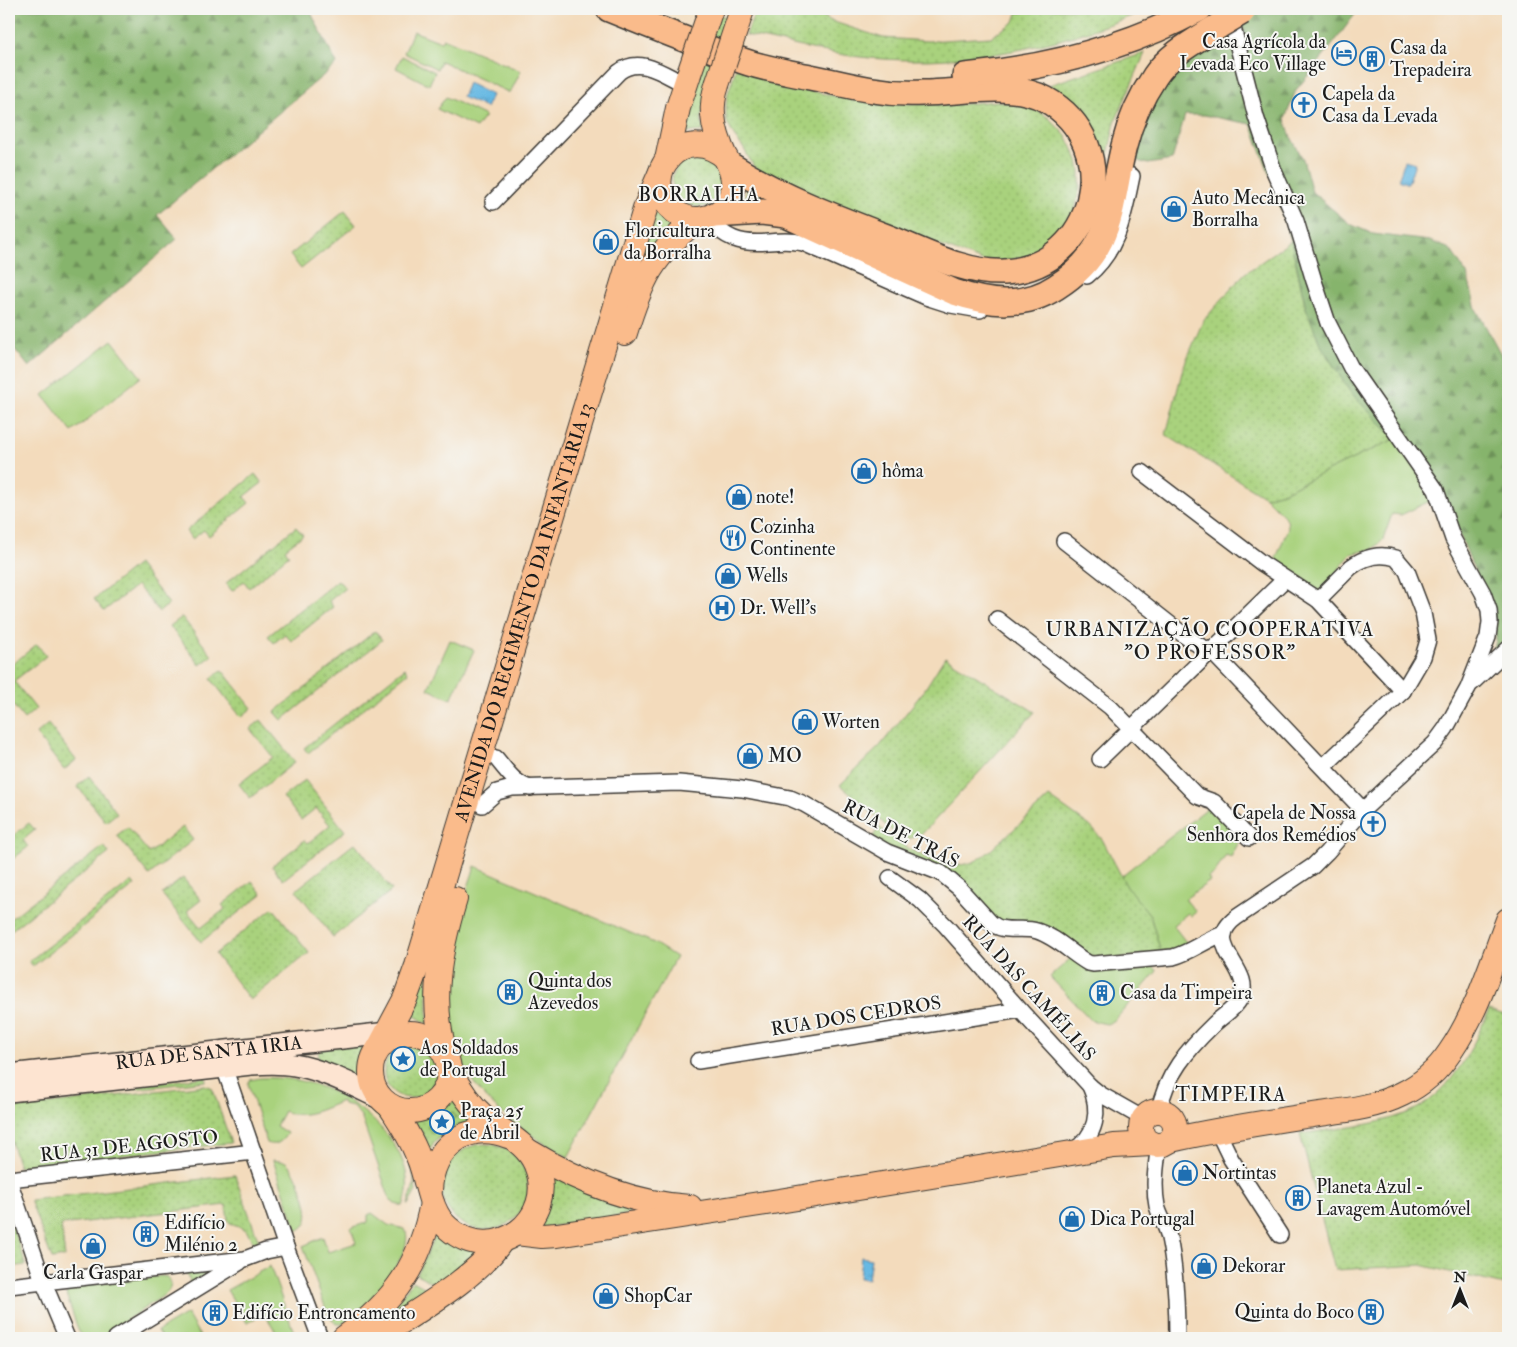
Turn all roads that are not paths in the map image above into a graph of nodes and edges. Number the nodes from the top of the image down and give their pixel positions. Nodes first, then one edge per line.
1 (609, 9) edge
2 (642, 9) edge
3 (650, 9) edge
4 (711, 9) edge
5 (742, 9) edge
6 (1226, 12) edge
7 (684, 26) junction
8 (803, 75) junction
9 (687, 80) junction
10 (728, 162) junction
11 (664, 167) junction
12 (1132, 176) dead end
13 (493, 202) dead end
14 (706, 217) junction
15 (1142, 472) dead end
16 (1064, 541) dead end
17 (1284, 580) junction
18 (1318, 600) junction
19 (997, 619) dead end
20 (1508, 649) edge
21 (1211, 651) junction
22 (1468, 688) junction
23 (1403, 691) junction
24 (1130, 729) junction
25 (496, 758) junction
26 (1100, 759) dead end
27 (1323, 768) junction
28 (536, 788) junction
29 (482, 805) junction
30 (1363, 810) junction
31 (1249, 838) dead end
32 (890, 878) dead end
33 (1508, 920) edge
34 (1224, 934) junction
35 (405, 999) junction
36 (1020, 1010) junction
37 (345, 1038) junction
38 (392, 1038) junction
39 (698, 1061) dead end
40 (447, 1062) junction
41 (224, 1067) junction
42 (9, 1075) edge
43 (1090, 1086) junction
44 (9, 1091) edge
45 (386, 1102) junction
46 (1157, 1130) junction
47 (1210, 1131) junction
48 (520, 1145) junction
49 (254, 1152) junction
50 (1069, 1153) junction
51 (9, 1179) edge
52 (431, 1196) junction
53 (779, 1201) junction
54 (562, 1235) junction
55 (1280, 1235) dead end
56 (509, 1237) junction
57 (286, 1247) junction
58 (245, 1259) junction
59 (477, 1268) junction
60 (44, 1281) junction
61 (9, 1286) edge
62 (67, 1338) edge
63 (116, 1338) edge
64 (320, 1338) edge
65 (344, 1338) edge
66 (376, 1338) edge
67 (1177, 1338) edge

1 - 8 highway
2 - 7 highway
3 - 7 highway
4 - 9 main road, bridge
5 - 10 main road, bridge
6 - 7 highway
6 - 8 highway
6 - 14 highway
6 - 22 street
8 - 10 highway
9 - 11 main road
9 - 13 street
10 - 11 main road
10 - 14 main road
11 - 14 main road
11 - 35 main road, AVENIDA DO REGIMENTO DA INFANTARIA 13
12 - 14 street
14 - 25 main road, AVENIDA DO REGIMENTO DA INFANTARIA 13
15 - 17 street
16 - 21 street
17 - 18 street
17 - 21 street
18 - 23 street
18 - 23 street
19 - 24 street
20 - 22 street
21 - 24 street
21 - 27 street
22 - 30 street
23 - 27 street
24 - 26 street
24 - 31 street
25 - 28 street
25 - 29 main road, AVENIDA DO REGIMENTO DA INFANTARIA 13
27 - 30 street
28 - 29 street
28 - 34 street, RUA DE TRÁS
29 - 40 main road, AVENIDA DO REGIMENTO DA INFANTARIA 13
30 - 34 street
32 - 36 street, RUA DAS CAMÉLIAS
33 - 47 main road
34 - 46 street
35 - 37 main road
35 - 38 main road, AVENIDA DO REGIMENTO DA INFANTARIA 13
36 - 39 street, RUA DOS CEDROS
36 - 43 street, RUA DAS CAMÉLIAS
37 - 38 main road, RUA DE SANTA IRIA
37 - 42 main road, RUA DE SANTA IRIA
38 - 40 main road
38 - 45 main road
40 - 45 main road
40 - 48 main road
41 - 44 main road, RUA DE SANTA IRIA
41 - 45 main road, RUA DE SANTA IRIA
41 - 49 street
43 - 46 street, RUA DAS CAMÉLIAS
43 - 50 street
45 - 52 main road
46 - 47 main road
46 - 50 main road
46 - 67 street
47 - 55 street
48 - 52 main road
48 - 53 main road
48 - 56 main road
49 - 51 street, RUA 31 DE AGOSTO
49 - 57 street
50 - 53 main road
51 - 60 street
52 - 56 main road
52 - 65 main road
53 - 54 main road
54 - 56 main road
54 - 59 main road
56 - 59 main road
57 - 58 street
57 - 64 street
58 - 60 street
58 - 63 street
59 - 66 main road
60 - 61 street
60 - 62 street

